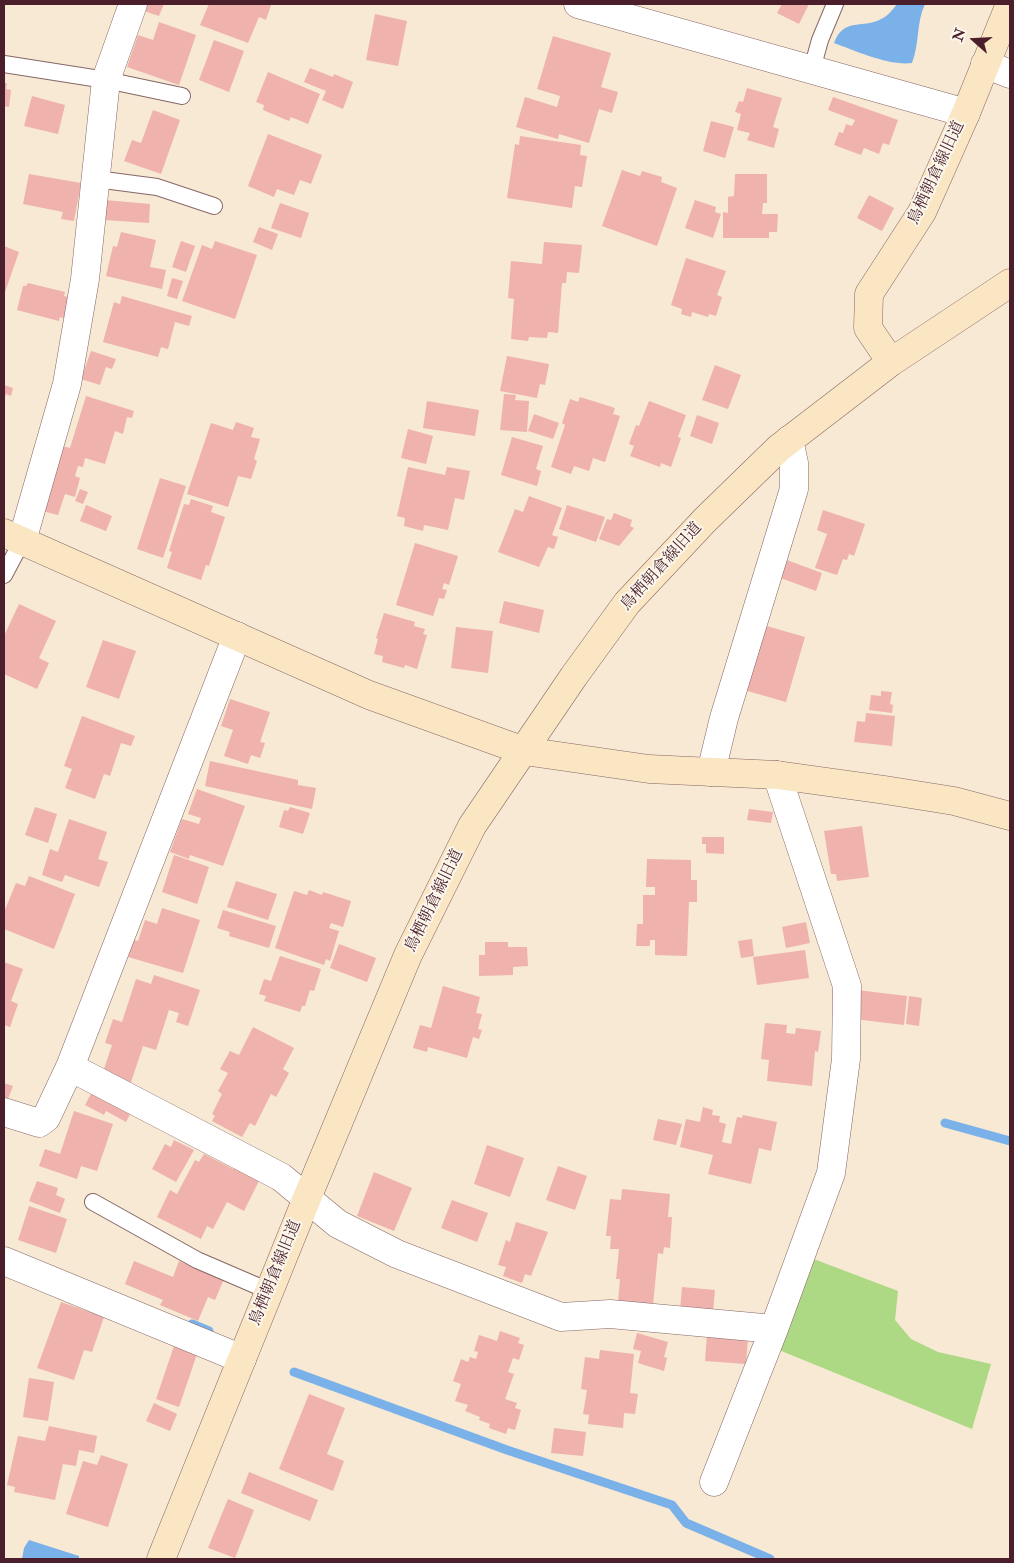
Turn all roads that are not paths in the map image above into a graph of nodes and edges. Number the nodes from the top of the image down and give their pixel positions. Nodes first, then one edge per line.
1 (133, 4) edge
2 (578, 4) edge
3 (835, 4) edge
4 (1010, 4) edge
5 (4, 64) edge
6 (985, 64) junction
7 (812, 69) junction
8 (1010, 74) edge
9 (106, 80) junction
10 (182, 96) dead end
11 (966, 112) junction
12 (96, 179) junction
13 (214, 206) dead end
14 (1010, 283) edge
15 (890, 362) junction
16 (790, 440) junction
17 (13, 537) edge
18 (4, 575) edge
19 (238, 636) junction
20 (524, 751) junction
21 (711, 772) junction
22 (777, 775) junction
23 (1010, 816) edge
24 (70, 1067) junction
25 (4, 1112) edge
26 (307, 1198) junction
27 (93, 1202) dead end
28 (4, 1261) edge
29 (269, 1292) junction
30 (774, 1330) junction
31 (242, 1359) junction
32 (714, 1482) dead end
33 (161, 1559) edge

1 - 9 street
2 - 7 street
3 - 7 lane
4 - 6 street, 鳥栖朝倉線旧道
5 - 9 lane
6 - 8 street
6 - 11 street, 鳥栖朝倉線旧道
7 - 11 street
9 - 10 lane
9 - 12 street
11 - 15 street, 鳥栖朝倉線旧道
12 - 13 lane
12 - 17 street
14 - 15 street, 鳥栖朝倉線旧道
15 - 16 street, 鳥栖朝倉線旧道
16 - 20 street, 鳥栖朝倉線旧道
16 - 21 street
17 - 18 lane
17 - 19 street
19 - 20 street
19 - 24 street
20 - 21 street
20 - 26 street, 鳥栖朝倉線旧道
21 - 22 street
22 - 23 street
22 - 30 street
24 - 25 street
24 - 26 street
26 - 29 street, 鳥栖朝倉線旧道
26 - 30 street
27 - 29 lane
28 - 31 street
29 - 31 street, 鳥栖朝倉線旧道
30 - 32 street
31 - 33 street, 鳥栖朝倉線旧道

